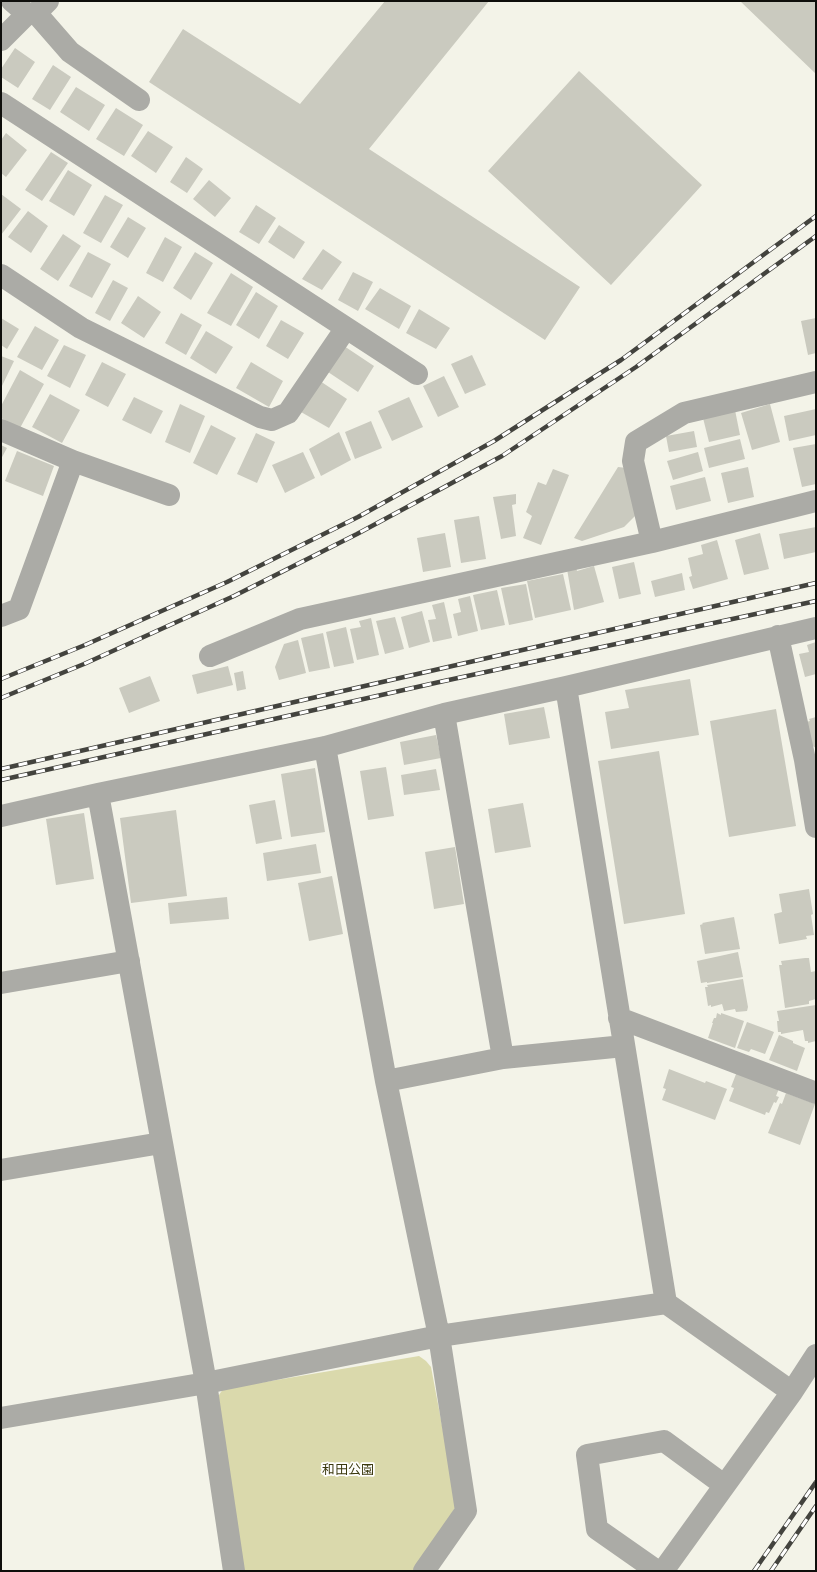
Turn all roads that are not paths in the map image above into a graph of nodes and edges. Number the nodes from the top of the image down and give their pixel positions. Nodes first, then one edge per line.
1 (31, 7) edge
2 (1, 40) edge
3 (139, 100) dead end
4 (1, 103) edge
5 (1, 275) edge
6 (346, 328) junction
7 (418, 374) dead end
8 (816, 382) edge
9 (1, 430) edge
10 (73, 460) junction
11 (169, 495) dead end
12 (816, 501) edge
13 (652, 542) junction
14 (1, 616) edge
15 (816, 628) edge
16 (778, 636) junction
17 (210, 656) dead end
18 (566, 688) junction
19 (444, 714) junction
20 (325, 747) junction
21 (810, 759) edge
22 (98, 794) junction
23 (1, 816) edge
24 (816, 827) edge
25 (128, 961) junction
26 (1, 983) edge
27 (619, 1018) junction
28 (624, 1046) junction
29 (503, 1058) junction
30 (386, 1081) junction
31 (816, 1093) edge
32 (161, 1143) junction
33 (1, 1170) edge
34 (666, 1303) junction
35 (439, 1336) junction
36 (816, 1355) edge
37 (206, 1383) junction
38 (792, 1392) junction
39 (1, 1418) edge
40 (724, 1485) junction
41 (234, 1571) edge
42 (424, 1571) edge
43 (657, 1571) edge
44 (663, 1571) edge

1 - 2 street
1 - 3 street
4 - 6 street
5 - 6 street
6 - 7 street
8 - 13 street
9 - 10 street
10 - 11 street
10 - 14 street
12 - 13 street
13 - 17 street
15 - 16 street
16 - 18 street
16 - 21 street
18 - 19 street
18 - 27 street
19 - 20 street
19 - 29 street
20 - 22 street
20 - 30 street
21 - 24 street
22 - 23 street
22 - 25 street
25 - 26 street
25 - 32 street
27 - 28 street
27 - 31 street
28 - 29 street
28 - 34 street
29 - 30 street
30 - 35 street
32 - 33 street
32 - 37 street
34 - 35 street
34 - 38 street
35 - 37 street
35 - 42 street
36 - 38 street
37 - 39 street
37 - 41 street
38 - 40 street
40 - 43 street
40 - 44 street

